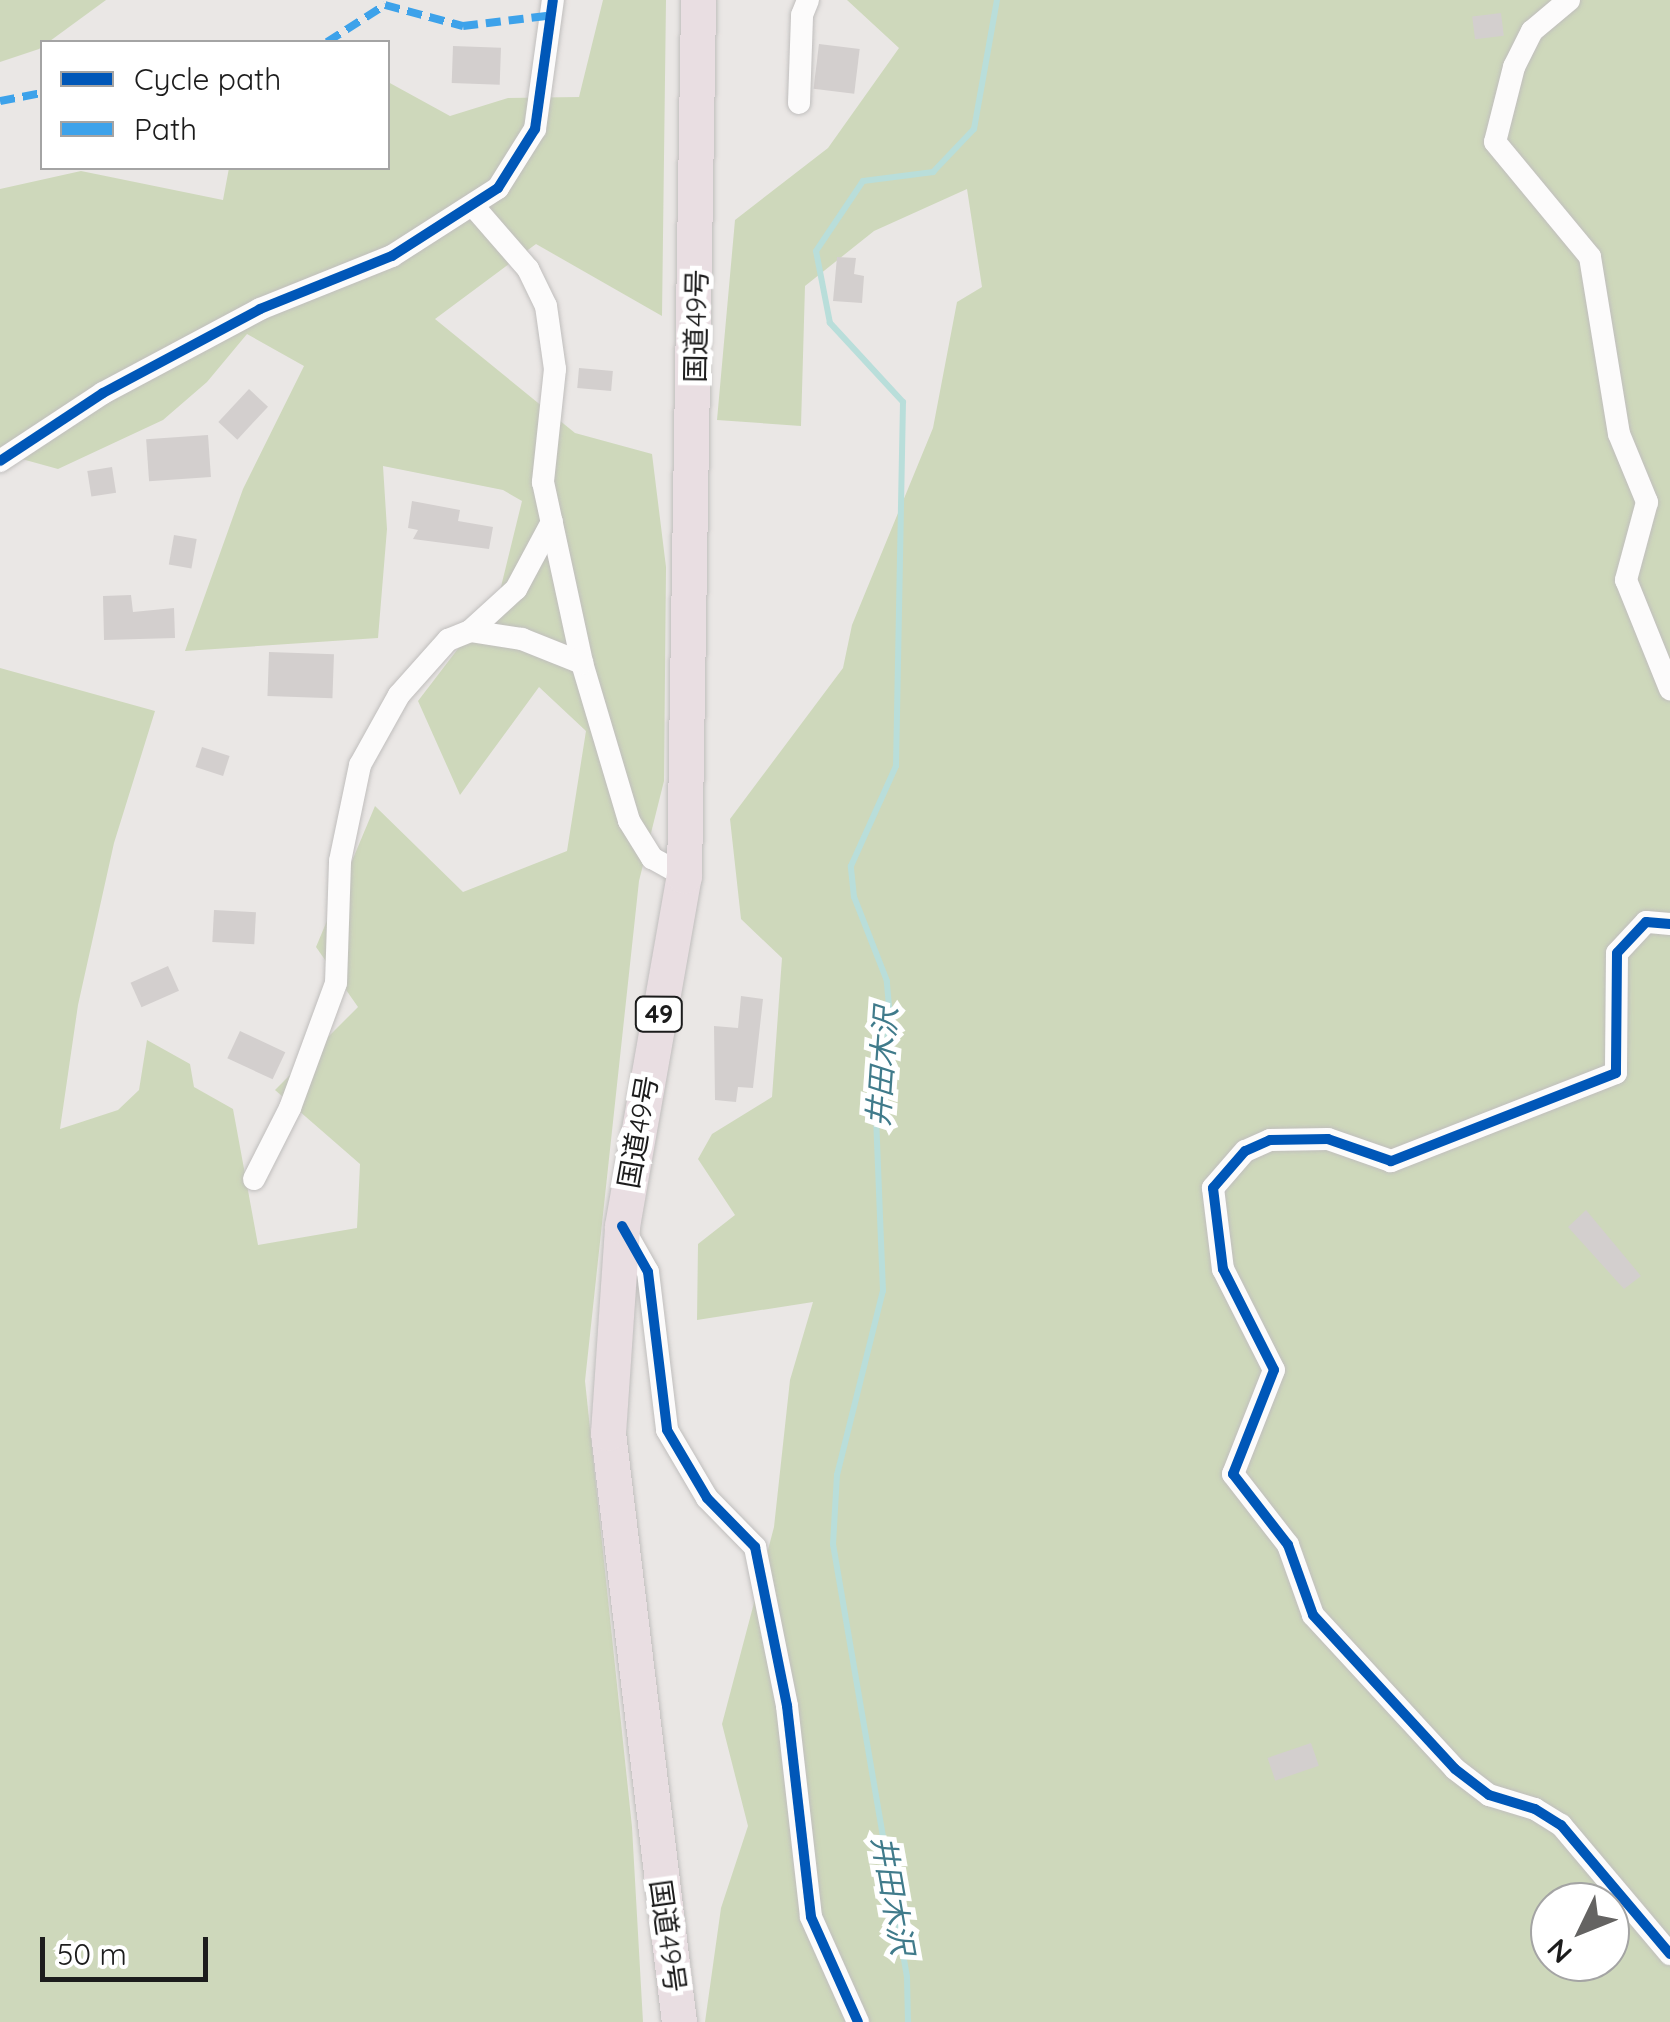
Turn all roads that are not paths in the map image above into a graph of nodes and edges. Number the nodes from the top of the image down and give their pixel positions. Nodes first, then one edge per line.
1 (554, 0) edge
2 (698, 0) edge
3 (808, 0) edge
4 (1569, 0) edge
5 (799, 103) dead end
6 (475, 208) junction
7 (0, 461) edge
8 (552, 522) junction
9 (470, 631) junction
10 (582, 663) junction
11 (1670, 689) edge
12 (684, 876) junction
13 (1670, 924) edge
14 (254, 1179) dead end
15 (622, 1226) junction
16 (1670, 1954) edge
17 (679, 2022) edge
18 (858, 2022) edge

1 - 6 street
2 - 12 highway, 国道49号 / 49
3 - 5 street
4 - 11 street
6 - 7 street
6 - 8 street
8 - 9 street
8 - 10 street
9 - 10 street
9 - 14 street
10 - 12 street
12 - 15 highway, 国道49号 / 49
13 - 16 street
15 - 17 highway, 国道49号 / 49
15 - 18 street

